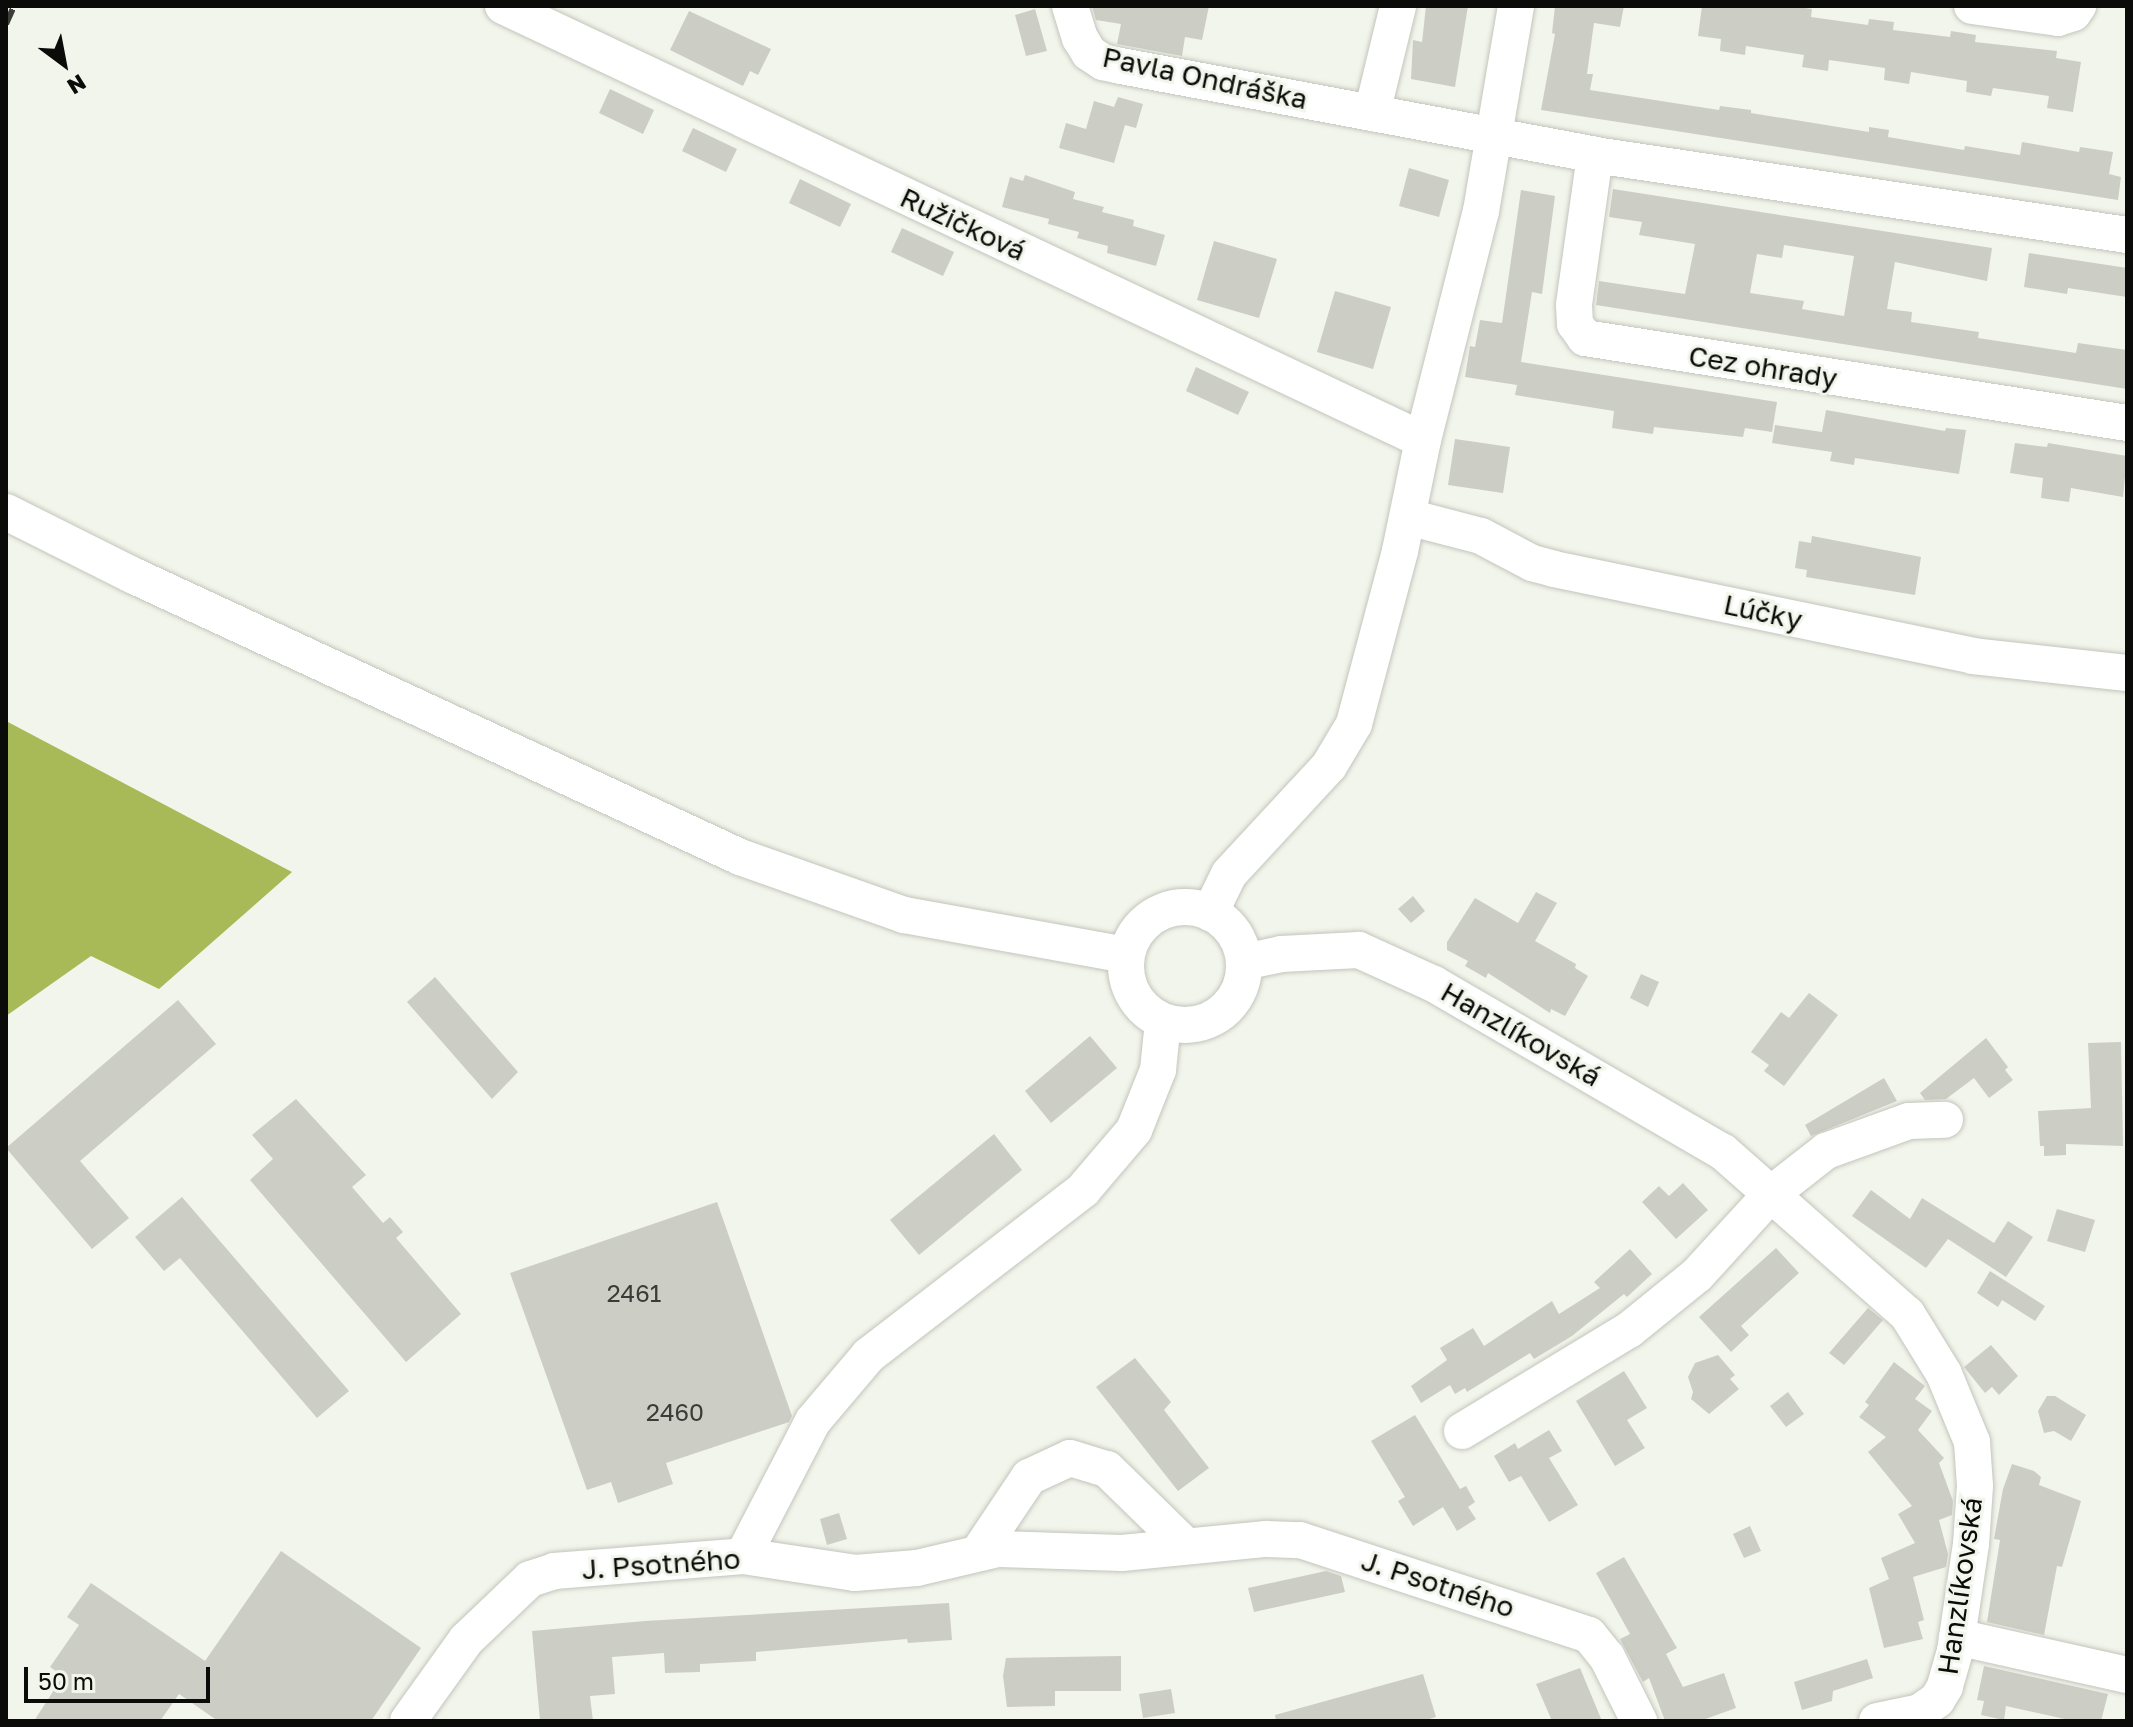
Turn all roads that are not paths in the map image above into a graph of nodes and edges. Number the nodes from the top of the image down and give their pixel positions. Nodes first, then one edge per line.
1 (503, 6) edge
2 (1070, 6) edge
3 (1398, 6) edge
4 (1516, 6) edge
5 (1972, 6) edge
6 (2078, 6) edge
7 (1372, 113) junction
8 (1495, 136) junction
9 (1595, 155) junction
10 (2127, 235) edge
11 (2127, 423) edge
12 (1423, 440) junction
13 (6, 512) edge
14 (1408, 517) junction
15 (2127, 673) edge
16 (1210, 913) junction
17 (1126, 955) junction
18 (1244, 962) junction
19 (1163, 1022) junction
20 (1945, 1120) dead end
21 (1771, 1194) junction
22 (1464, 1433) dead end
23 (1186, 1546) junction
24 (978, 1553) junction
25 (743, 1556) junction
26 (1957, 1637) junction
27 (2127, 1675) edge
28 (1942, 1711) edge
29 (408, 1721) edge
30 (1639, 1721) edge
31 (1877, 1721) edge

1 - 12 street, Ružičková
2 - 7 street, Pavla Ondráška
3 - 7 street
4 - 8 street
5 - 6 street
7 - 8 street, Pavla Ondráška
8 - 9 street
8 - 12 street
9 - 10 street
9 - 11 street, Cez ohrady
12 - 14 street
13 - 17 street
14 - 15 street, Lúčky
14 - 16 street
16 - 17 street
16 - 18 street
17 - 19 street
18 - 19 street
18 - 21 street, Hanzlíkovská
19 - 25 street
20 - 21 street
21 - 22 street
21 - 26 street, Hanzlíkovská
23 - 24 street, J. Psotného
23 - 24 street
23 - 30 street, J. Psotného
24 - 25 street, J. Psotného
25 - 29 street, J. Psotného
26 - 27 street
26 - 28 street, Hanzlíkovská
28 - 31 street, Hanzlíkovská

